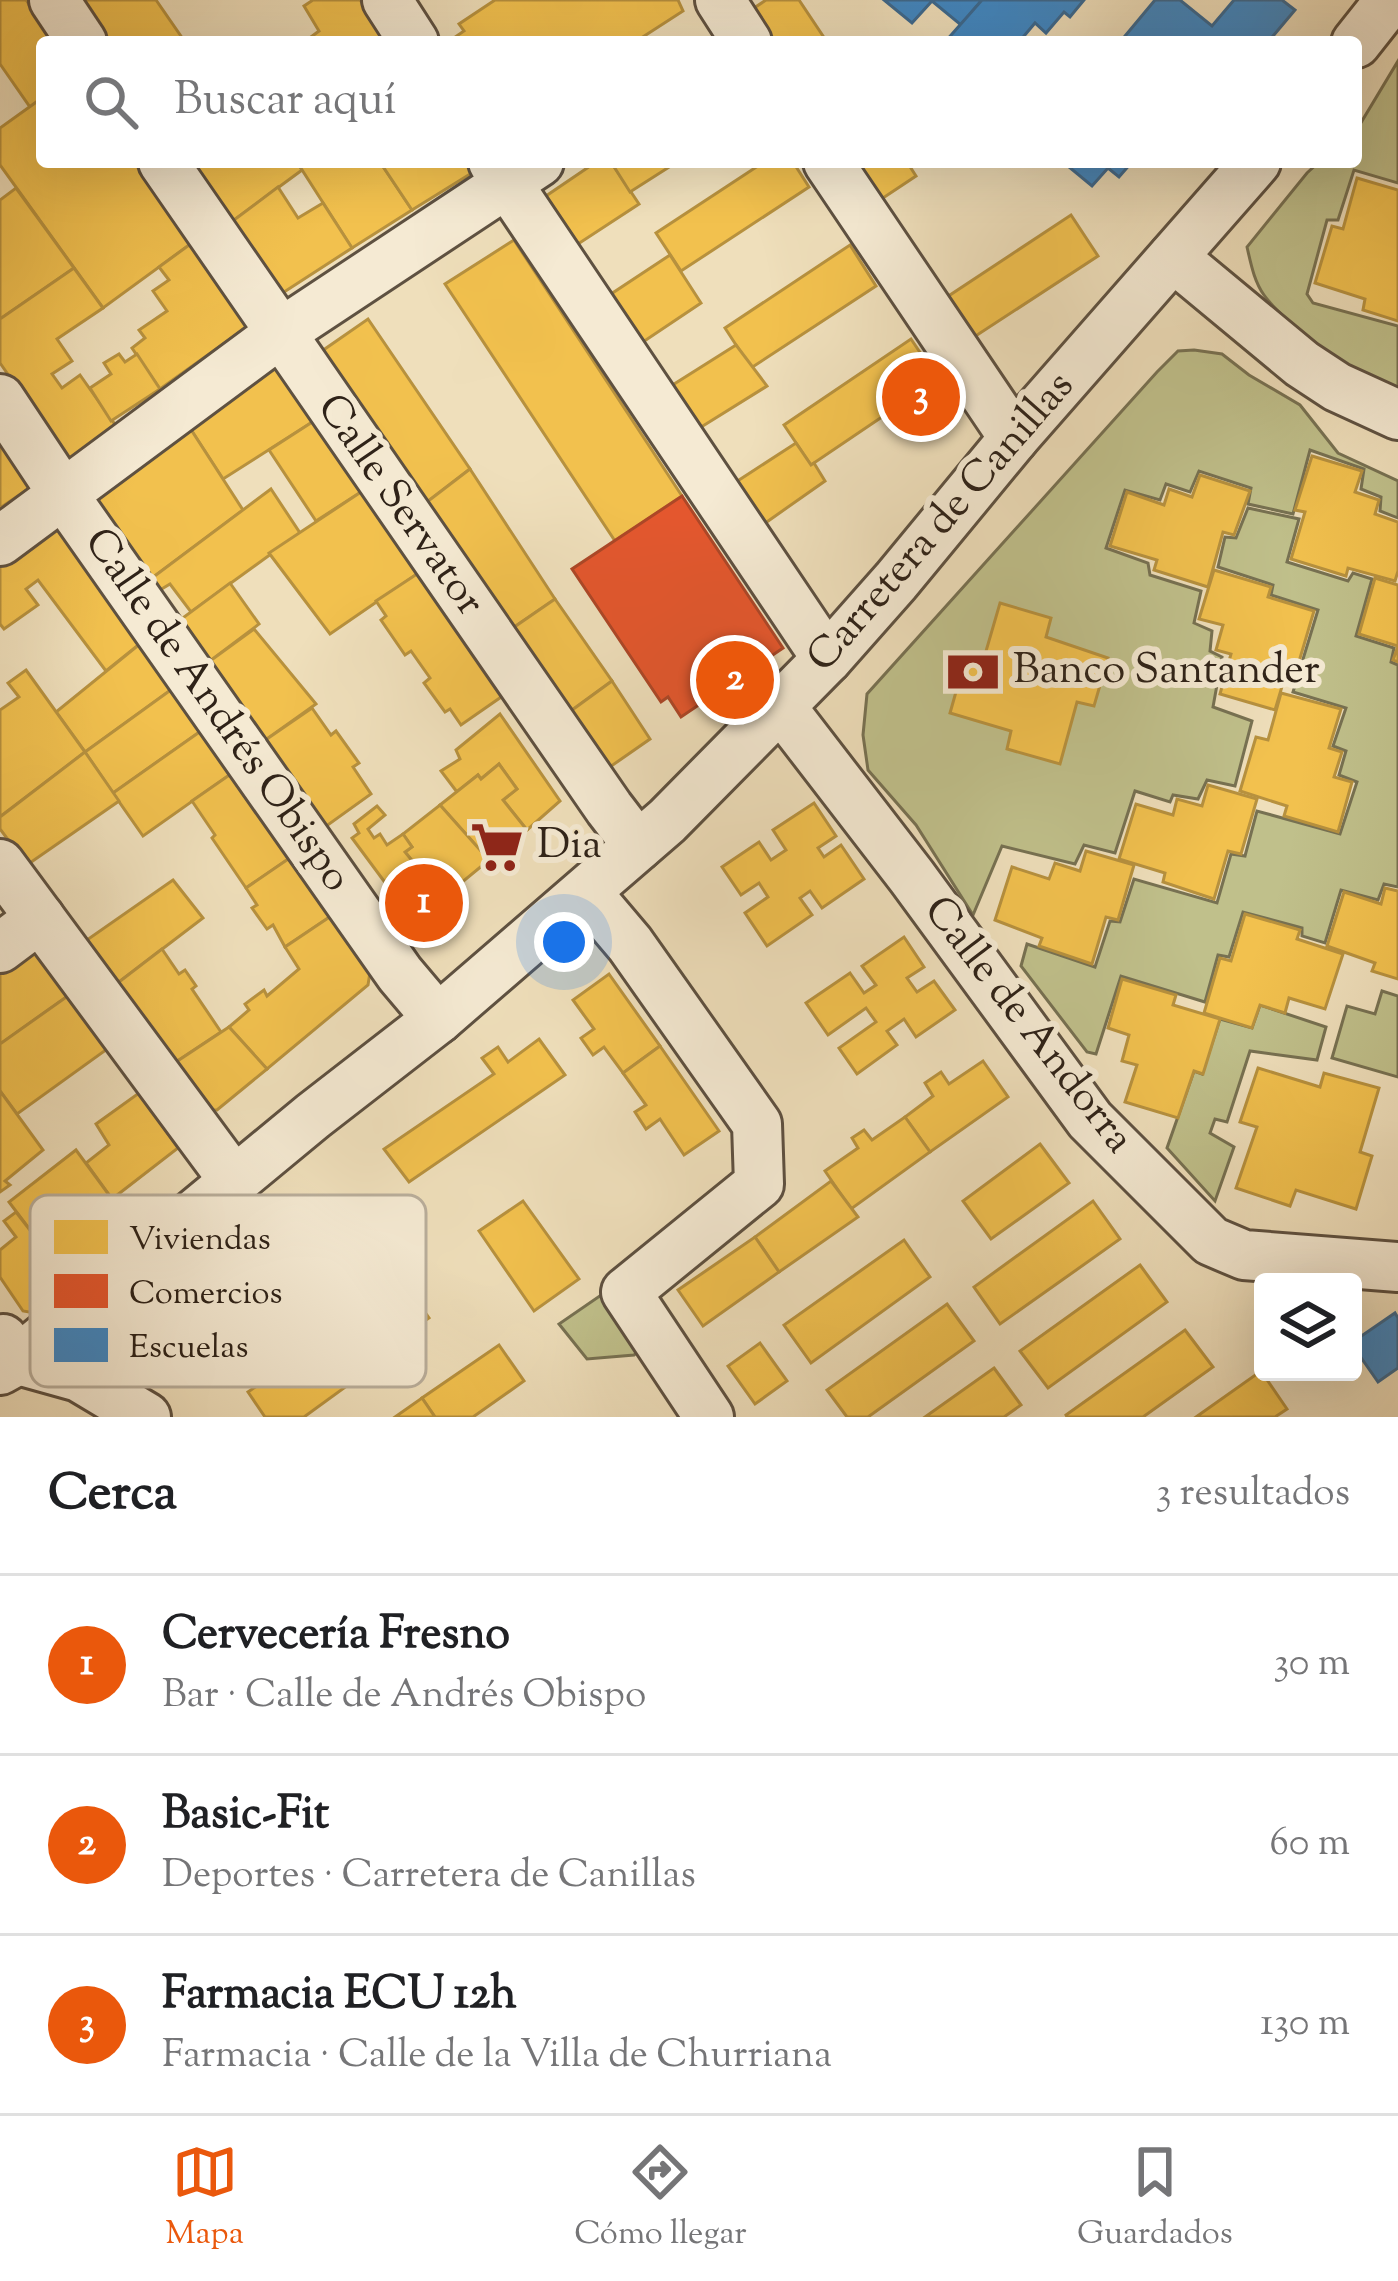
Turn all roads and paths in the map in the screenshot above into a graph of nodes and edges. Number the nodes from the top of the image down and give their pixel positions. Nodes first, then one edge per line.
1 (54, 0) edge
2 (387, 0) edge
3 (1390, 0) edge
4 (78, 36) edge
5 (410, 36) edge
6 (1362, 36) edge
7 (168, 168) edge
8 (832, 168) edge
9 (1251, 168) edge
10 (513, 169) edge
11 (1173, 256) junction
12 (280, 334) junction
13 (0, 399) edge
14 (1398, 415) edge
15 (1014, 438) junction
16 (63, 494) junction
17 (0, 541) edge
18 (827, 659) junction
19 (781, 707) junction
20 (638, 846) junction
21 (0, 864) edge
22 (586, 892) junction
23 (40, 919) junction
24 (0, 948) edge
25 (437, 1018) junction
26 (235, 1182) junction
27 (218, 1195) edge
28 (1398, 1267) edge
29 (30, 1337) edge
30 (6, 1355) edge
31 (96, 1387) edge
32 (146, 1417) edge
33 (710, 1417) edge

1 - 4 street
2 - 5 street
3 - 6 street
7 - 12 street, Calle Servator
8 - 15 street
9 - 11 street, Carretera de Canillas
10 - 12 street
10 - 18 street
11 - 14 street
11 - 15 street, Carretera de Canillas
12 - 16 street
12 - 20 street, Calle Servator
13 - 16 street, Calle de Andrés Obispo
15 - 18 street, Carretera de Canillas
16 - 17 street
16 - 25 street, Calle de Andrés Obispo
18 - 19 street, Carretera de Canillas
19 - 20 street, Carretera de Canillas
19 - 28 street, Calle de Andorra
20 - 22 street, Carretera de Canillas
21 - 23 street
22 - 25 street, Carretera de Canillas
22 - 33 street
23 - 24 street
23 - 26 street
25 - 26 street, Carretera de Canillas
26 - 27 street, Carretera de Canillas
29 - 30 street, Carretera de Canillas
31 - 32 street

